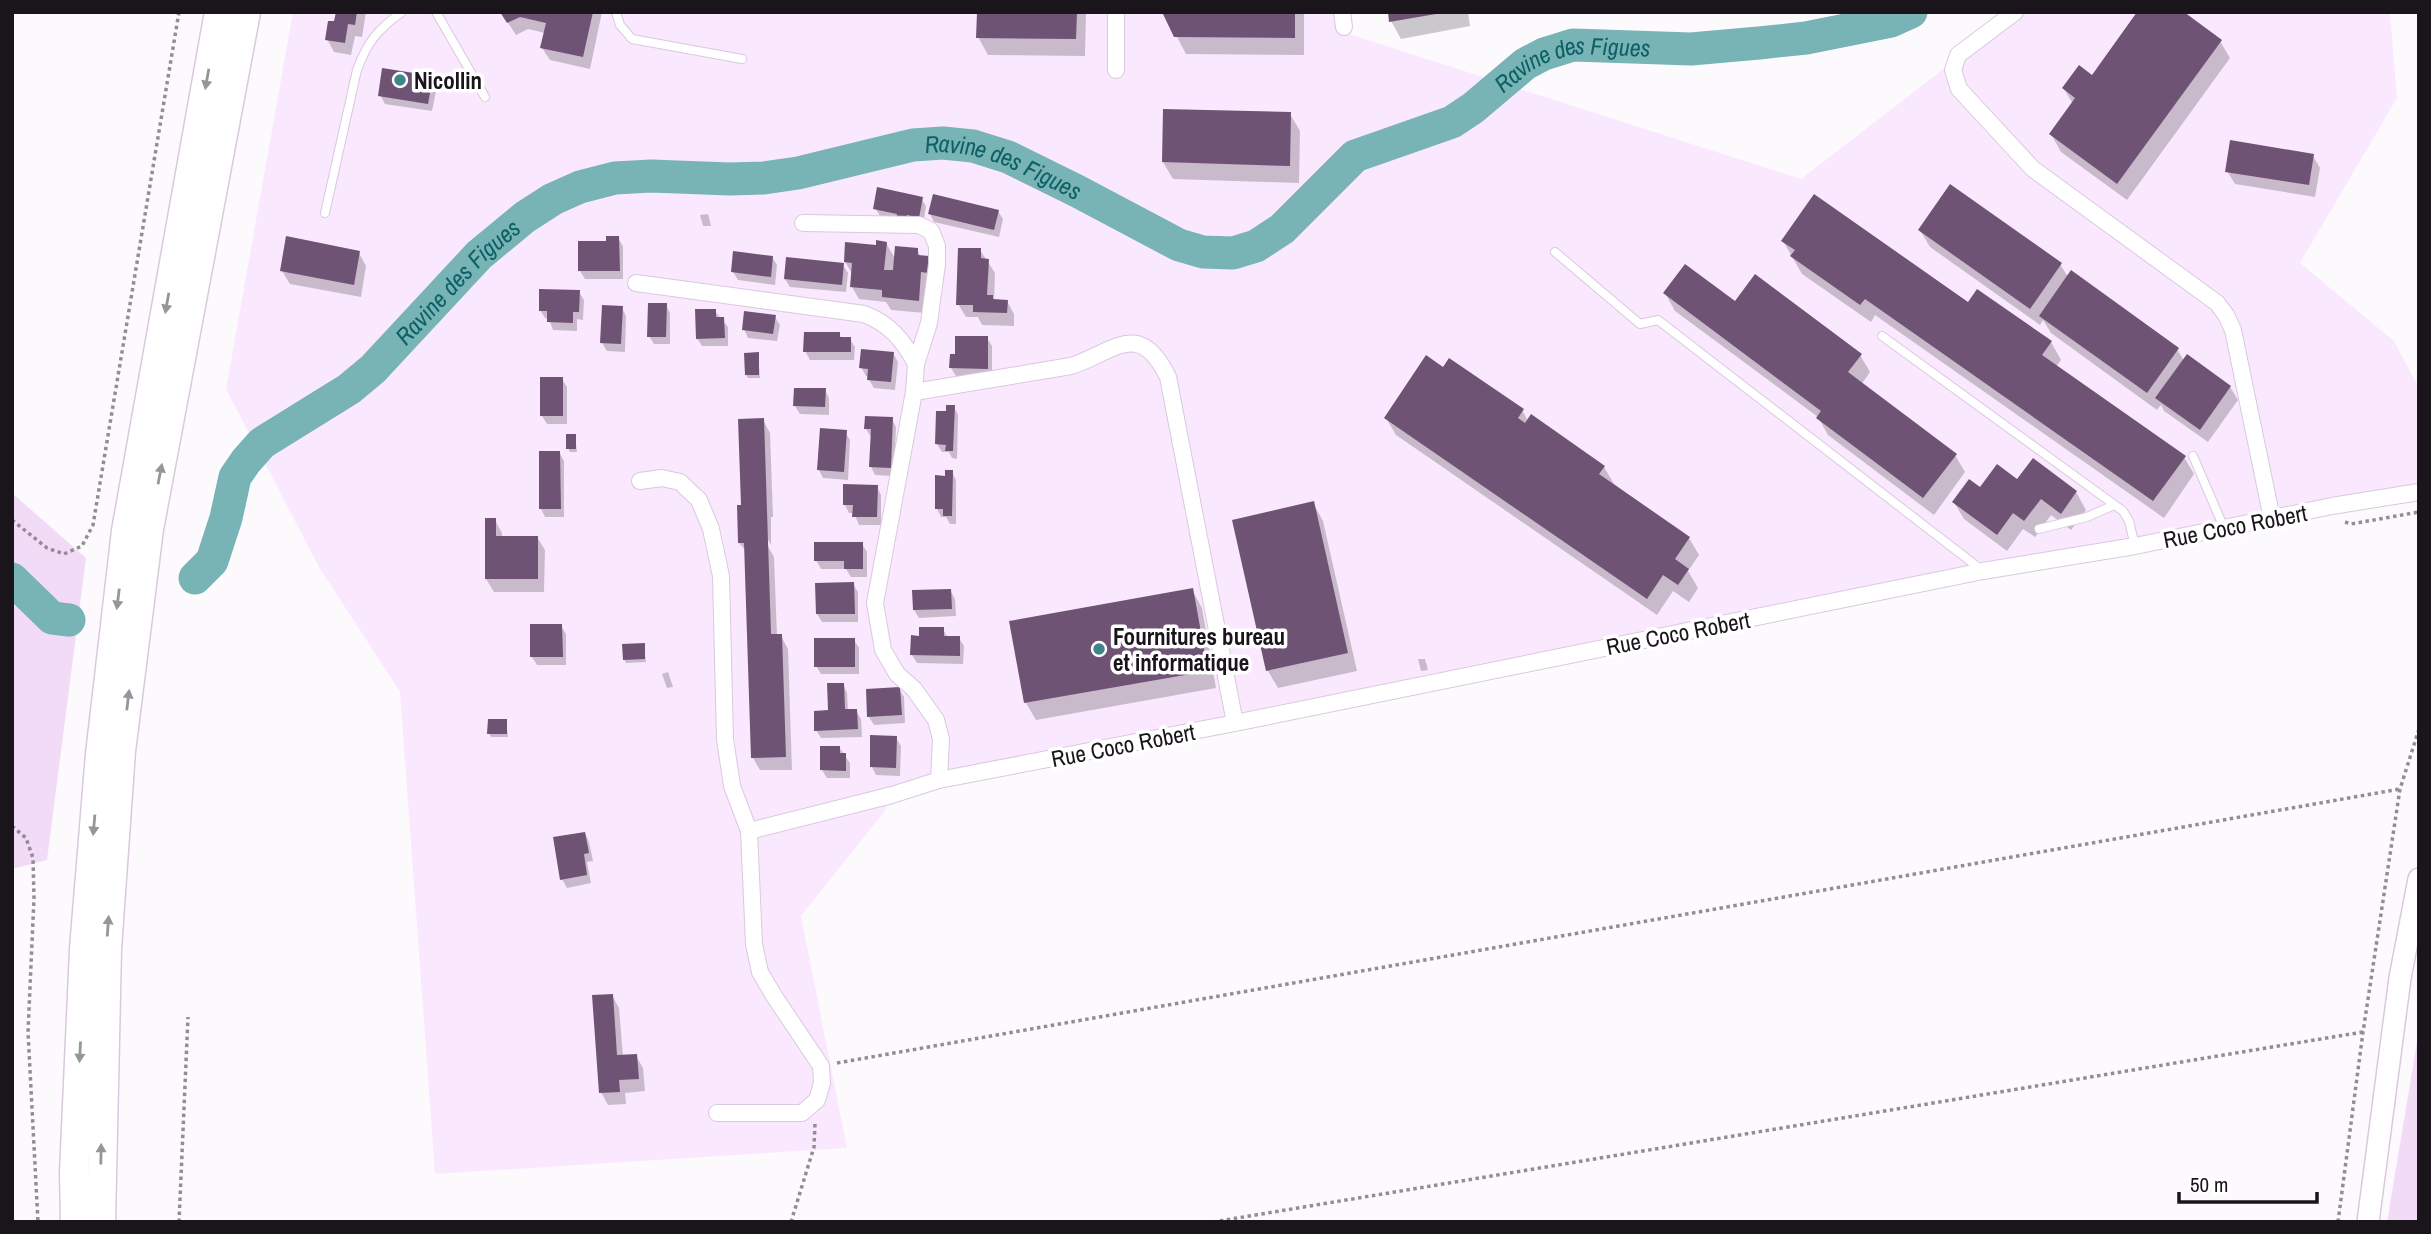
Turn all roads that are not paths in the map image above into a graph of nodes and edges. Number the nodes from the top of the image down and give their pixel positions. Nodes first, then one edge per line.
1 (219, 12) edge
2 (246, 12) edge
3 (402, 12) edge
4 (436, 12) edge
5 (616, 12) edge
6 (1116, 12) edge
7 (2015, 12) edge
8 (742, 59) dead end
9 (1116, 71) dead end
10 (485, 97) dead end
11 (324, 213) dead end
12 (803, 223) dead end
13 (1555, 252) dead end
14 (636, 283) dead end
15 (1882, 336) dead end
16 (916, 364) junction
17 (914, 392) junction
18 (2193, 456) dead end
19 (640, 481) dead end
20 (2419, 492) edge
21 (2115, 505) junction
22 (2272, 519) junction
23 (2224, 528) junction
24 (2039, 529) dead end
25 (2135, 546) junction
26 (1983, 571) junction
27 (1235, 723) junction
28 (939, 780) junction
29 (749, 831) junction
30 (2419, 879) edge
31 (717, 1113) dead end
32 (75, 1222) edge
33 (102, 1222) edge
34 (2368, 1222) edge

1 -> 32 highway
33 -> 2 highway
3 - 11 lane
4 - 10 lane
5 - 8 lane
6 - 9 street
7 - 22 street
12 - 16 street
13 - 26 lane
14 - 16 street
15 - 21 lane
16 - 17 street
17 - 27 street
17 - 28 street
18 - 23 lane
19 - 29 street
20 - 22 street, Rue Coco Robert
21 - 24 lane
21 - 25 lane
22 - 23 street, Rue Coco Robert
23 - 25 street, Rue Coco Robert
25 - 26 street, Rue Coco Robert
26 - 27 street, Rue Coco Robert
27 - 28 street, Rue Coco Robert
28 - 29 street, Rue Coco Robert
29 - 31 street
30 - 34 street

